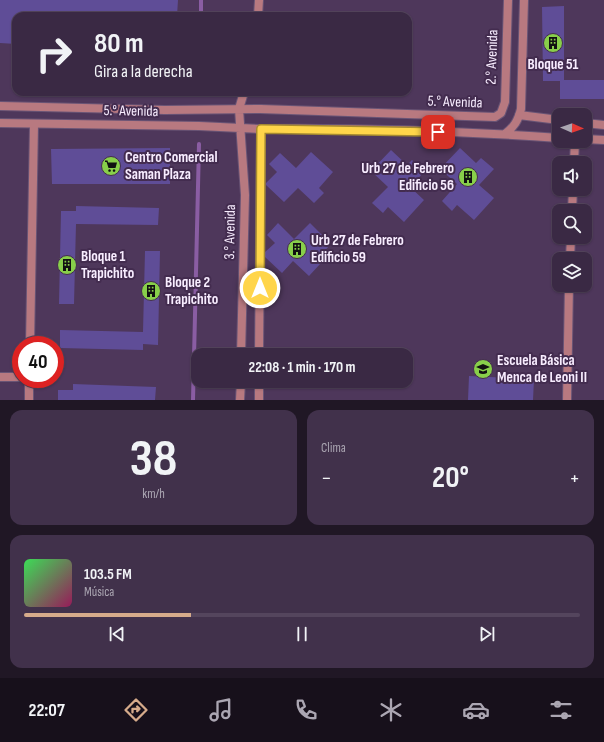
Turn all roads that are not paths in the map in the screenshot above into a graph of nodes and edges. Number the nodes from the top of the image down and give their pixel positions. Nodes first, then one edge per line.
1 (259, 0) edge
2 (508, 0) edge
3 (524, 0) edge
4 (258, 12) edge
5 (243, 96) edge
6 (0, 106) edge
7 (239, 109) junction
8 (501, 113) joint
9 (519, 115) junction
10 (552, 119) edge
11 (0, 123) edge
12 (34, 124) junction
13 (592, 124) edge
14 (604, 125) edge
15 (240, 129) junction
16 (261, 129) junction
17 (505, 134) junction
18 (552, 137) edge
19 (592, 139) edge
20 (604, 140) edge
21 (569, 292) edge
22 (30, 336) edge
23 (241, 348) edge
24 (259, 348) edge
25 (0, 377) edge
26 (12, 377) edge
27 (29, 388) edge
28 (241, 388) edge
29 (259, 388) edge
30 (29, 400) edge
31 (240, 400) edge
32 (259, 400) edge
33 (567, 400) edge

1 - 4 street
2 - 8 street, 2.° Avenida
3 - 9 street
5 - 7 street, 3.° Avenida
6 - 7 street, 5.° Avenida
7 - 8 street, 5.° Avenida
7 - 15 street, 3.° Avenida
9 - 10 street
9 - 17 street
11 - 12 street, 5.° Avenida
12 - 15 street, 5.° Avenida
12 - 22 street
13 - 14 street
15 - 16 street, 5.° Avenida
15 - 23 street, 3.° Avenida
16 - 17 street, 5.° Avenida
16 - 24 street, 3.° Avenida
17 - 18 street
19 - 20 street
21 - 33 street
25 - 26 street
27 - 30 street
28 - 31 street
29 - 32 street

